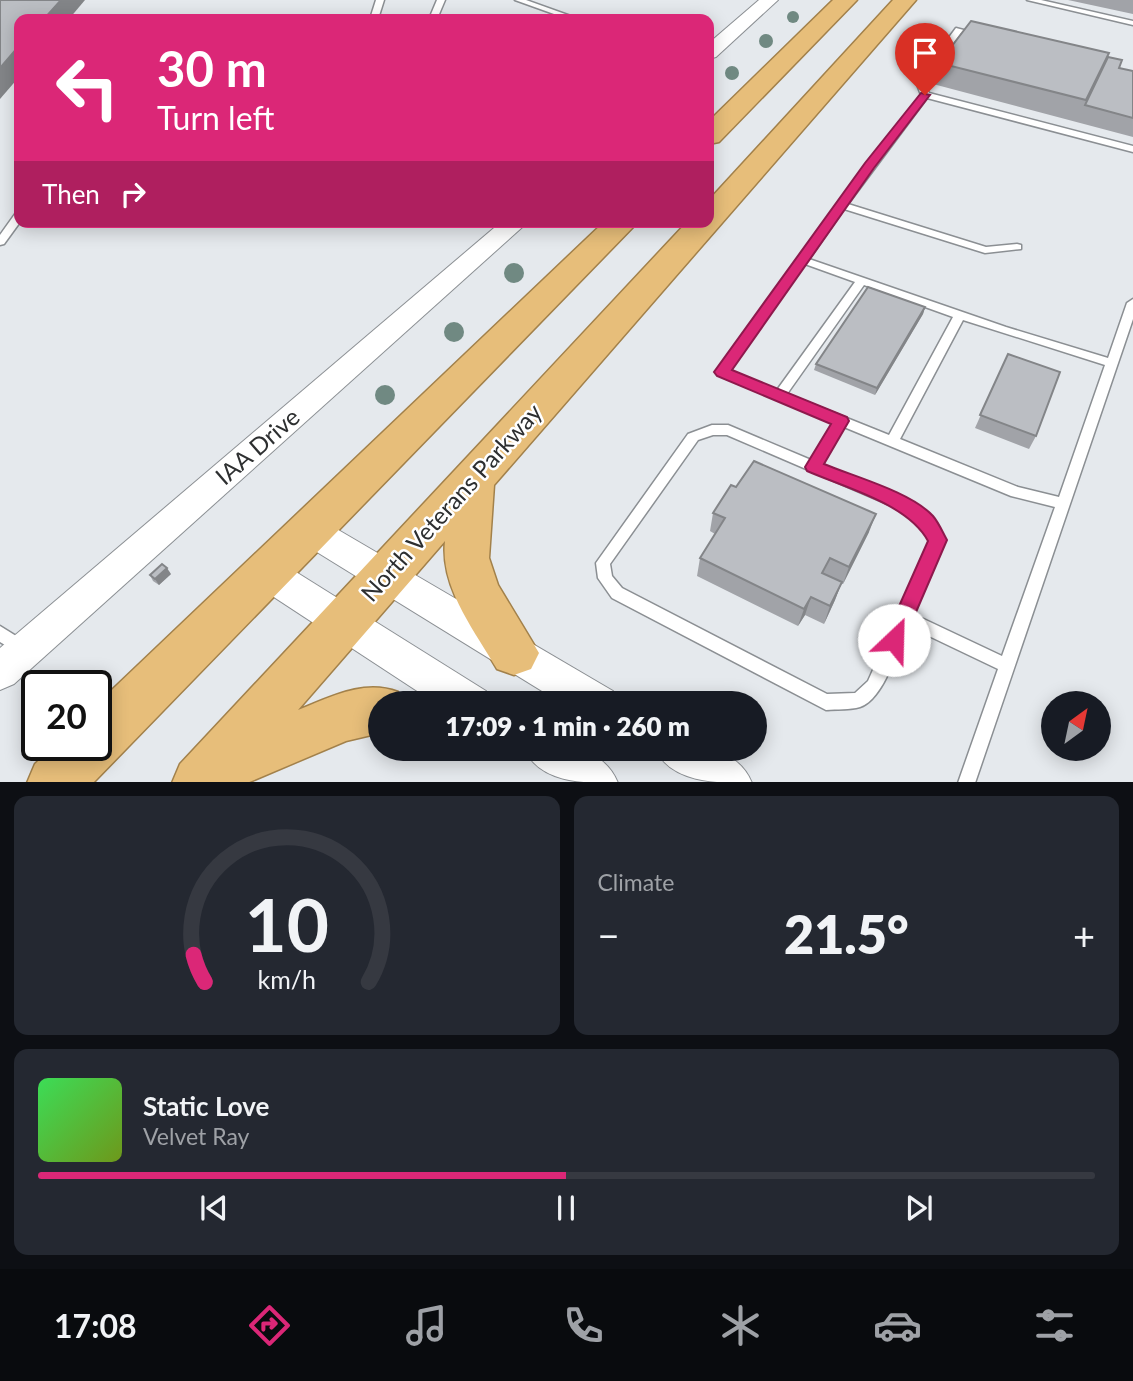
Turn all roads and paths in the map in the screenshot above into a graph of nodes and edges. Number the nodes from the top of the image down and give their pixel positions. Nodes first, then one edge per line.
1 (519, 0) edge
2 (769, 0) edge
3 (846, 0) edge
4 (905, 0) edge
5 (1031, 0) edge
6 (560, 14) edge
7 (1133, 23) edge
8 (986, 37) edge
9 (714, 49) edge
10 (925, 95) junction
11 (714, 131) edge
12 (1133, 149) edge
13 (841, 205) junction
14 (714, 212) edge
15 (14, 223) edge
16 (509, 228) edge
17 (615, 228) edge
18 (700, 228) edge
19 (0, 242) edge
20 (1017, 247) dead end
21 (803, 260) junction
22 (862, 280) junction
23 (1133, 303) edge
24 (960, 315) junction
25 (1112, 363) junction
26 (779, 396) junction
27 (841, 421) junction
28 (892, 442) junction
29 (814, 467) junction
30 (473, 479) junction
31 (1063, 503) junction
32 (311, 531) junction
33 (267, 573) junction
34 (386, 576) junction
35 (905, 617) junction
36 (344, 623) junction
37 (8, 652) edge
38 (514, 653) junction
39 (1007, 666) junction
40 (451, 691) edge
41 (577, 691) edge
42 (368, 712) edge
43 (112, 725) edge
44 (76, 761) edge
45 (563, 761) edge
46 (695, 761) edge
47 (204, 777) edge
48 (54, 782) edge
49 (597, 782) edge
50 (731, 782) edge
51 (967, 782) edge

1 - 6 lane
2 - 9 street
3 - 11 highway
4 - 14 highway
5 - 7 lane
8 - 10 lane
10 - 12 lane
10 - 13 lane
13 - 20 lane
13 - 21 lane
15 - 19 lane
16 - 37 street, IAA Drive
17 - 32 highway
18 - 30 highway, North Veterans Parkway
21 - 22 lane
21 - 26 lane
22 - 24 lane
22 - 26 lane
23 - 25 lane
24 - 25 lane
24 - 28 lane
25 - 31 lane
26 - 27 lane
27 - 28 lane
27 - 29 lane
28 - 31 lane
29 - 35 lane
29 - 35 lane
30 - 34 highway, North Veterans Parkway
30 - 38 highway
31 - 39 lane
32 - 33 highway
32 - 34 street
33 - 36 street
33 - 43 highway
34 - 36 highway, North Veterans Parkway
34 - 38 street
35 - 39 lane
36 - 40 street
36 - 47 highway, North Veterans Parkway
38 - 41 street
39 - 51 lane
42 - 47 highway
44 - 48 highway
45 - 49 street
46 - 50 street

